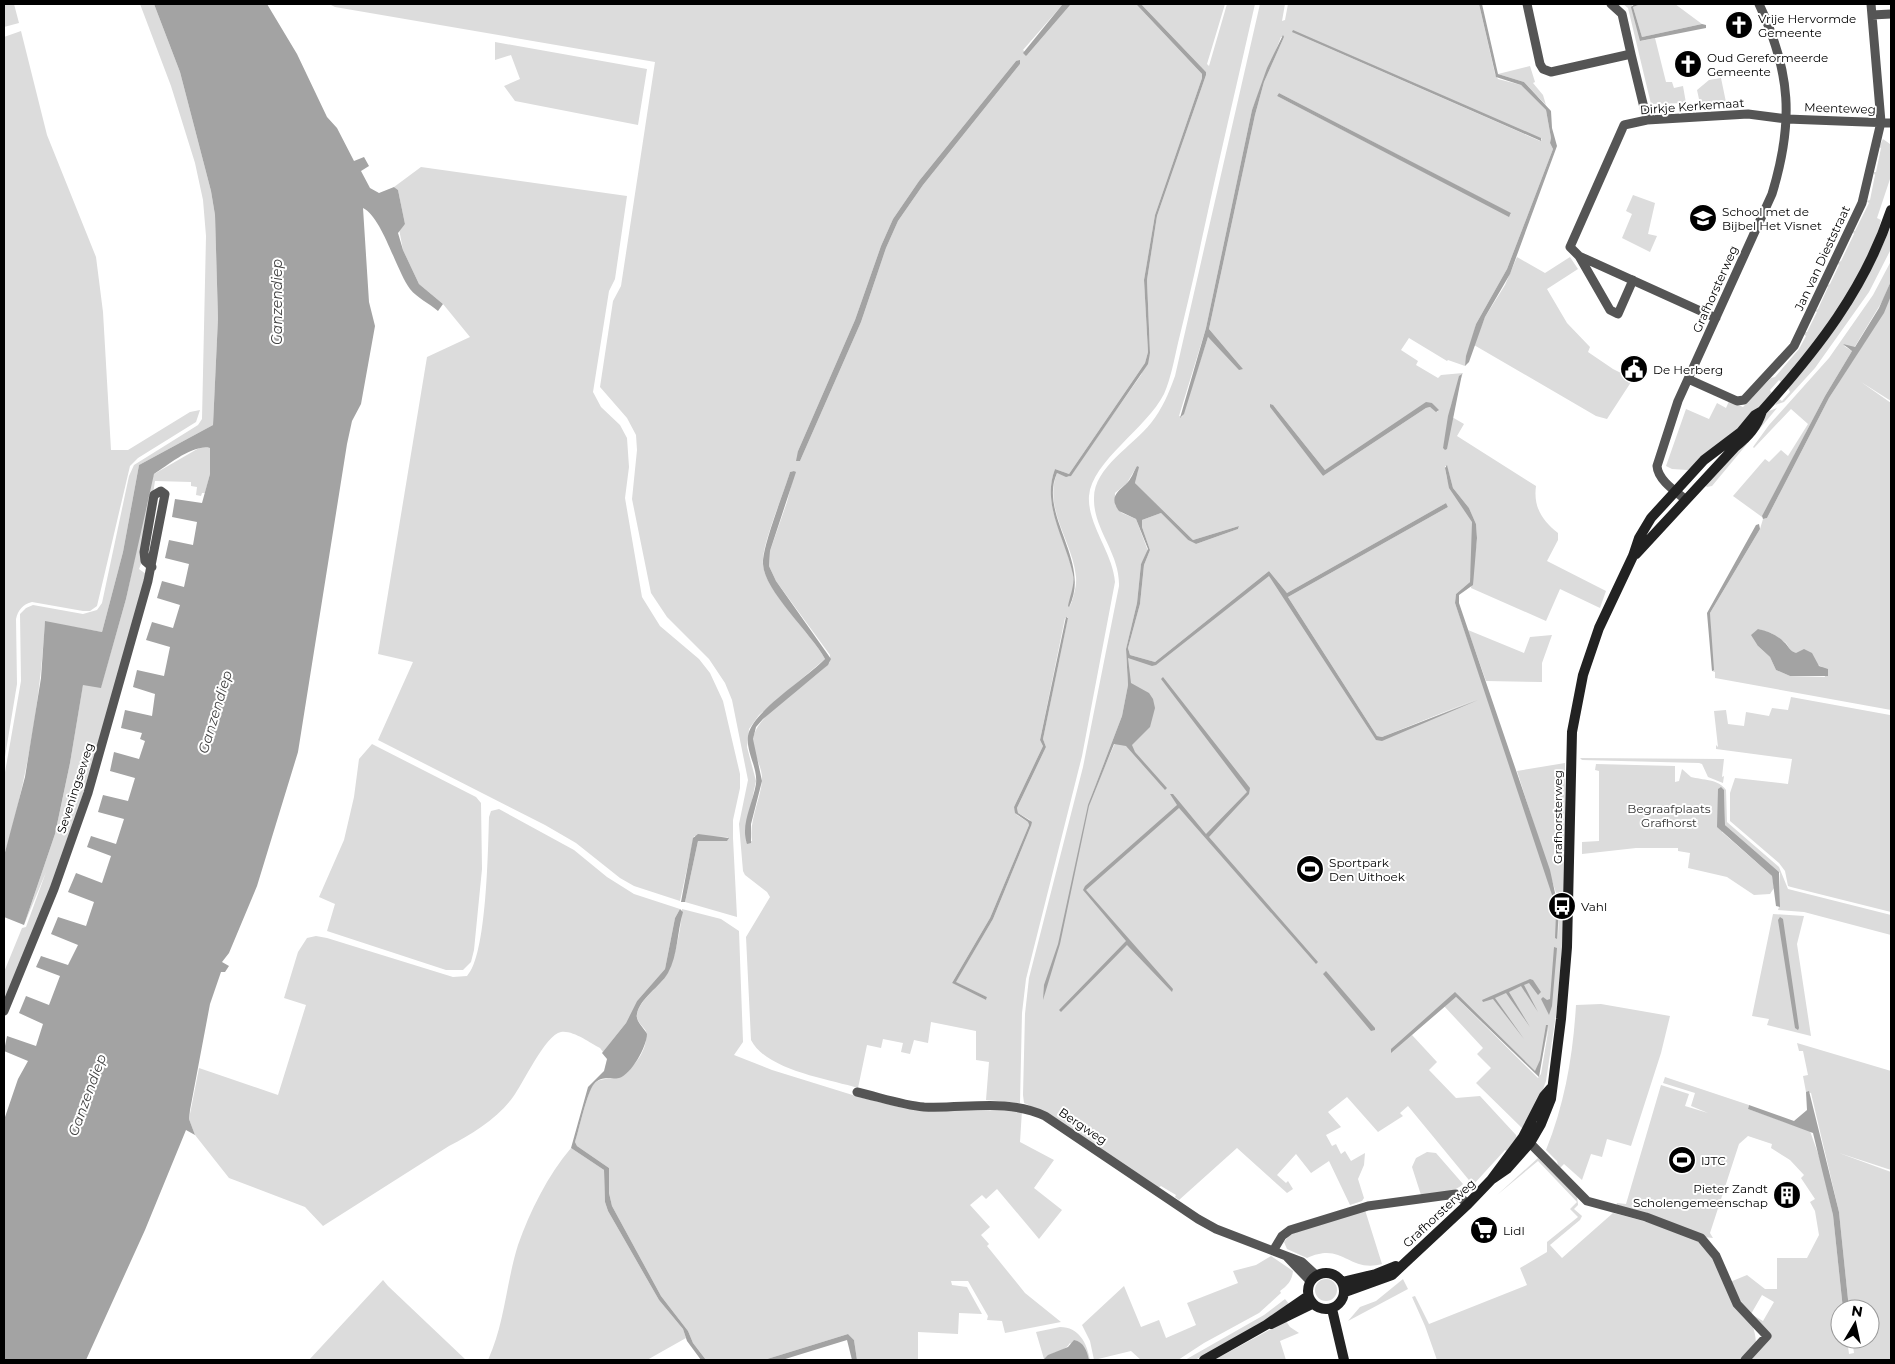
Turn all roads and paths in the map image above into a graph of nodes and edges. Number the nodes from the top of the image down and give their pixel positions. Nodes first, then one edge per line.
1 (1527, 4) edge
2 (1611, 4) edge
3 (1759, 4) edge
4 (1872, 4) edge
5 (1891, 14) edge
6 (1872, 15) junction
7 (1631, 54) junction
8 (1787, 119) junction
9 (1647, 120) junction
10 (1881, 122) junction
11 (1891, 123) edge
12 (1891, 210) edge
13 (1579, 256) junction
14 (1633, 280) junction
15 (1716, 318) junction
16 (1688, 379) junction
17 (1762, 411) junction
18 (1676, 491) junction
19 (1685, 499) junction
20 (1633, 556) junction
21 (152, 567) junction
22 (4, 1012) edge
23 (857, 1092) dead end
24 (1527, 1140) junction
25 (1468, 1204) junction
26 (1273, 1252) junction
27 (1313, 1278) junction
28 (1343, 1287) junction
29 (1310, 1300) junction
30 (1332, 1309) junction
31 (1204, 1360) edge
32 (1344, 1360) edge
33 (1745, 1360) edge

1 - 7 street
2 - 7 street
3 - 8 street, Grafhorsterweg
4 - 6 street, Jan van Dieststraat
5 - 6 street
6 - 10 street, Jan van Dieststraat
7 - 9 street
8 - 9 street, Dirkje Kerkemaat
8 - 10 street, Meenteweg
8 - 15 street, Grafhorsterweg
9 - 13 street, Dirkje Kerkemaat
10 - 11 street, Meenteweg
10 - 16 street, Jan van Dieststraat
12 - 17 main road, Grafhorsterweg
13 - 14 street
13 - 14 street, Dirkje Kerkemaat
14 - 15 street
15 - 16 street, Grafhorsterweg
16 - 18 street, Grafhorsterweg
17 - 18 main road, Grafhorsterweg
17 - 19 main road, Grafhorsterweg
18 - 19 street, Grafhorsterweg
18 - 20 main road, Grafhorsterweg
19 - 20 main road, Grafhorsterweg
20 - 24 main road, Grafhorsterweg
21 - 21 street, Seveningseweg
21 - 22 street, Seveningseweg
23 - 26 street, Bergweg
24 - 25 main road, Grafhorsterweg
24 - 33 street
25 - 26 street
25 - 28 main road, Grafhorsterweg
26 - 27 street, Bergweg
27 - 28 main road
27 - 29 main road
28 - 30 main road
29 - 30 main road
29 - 31 main road
30 - 32 main road

